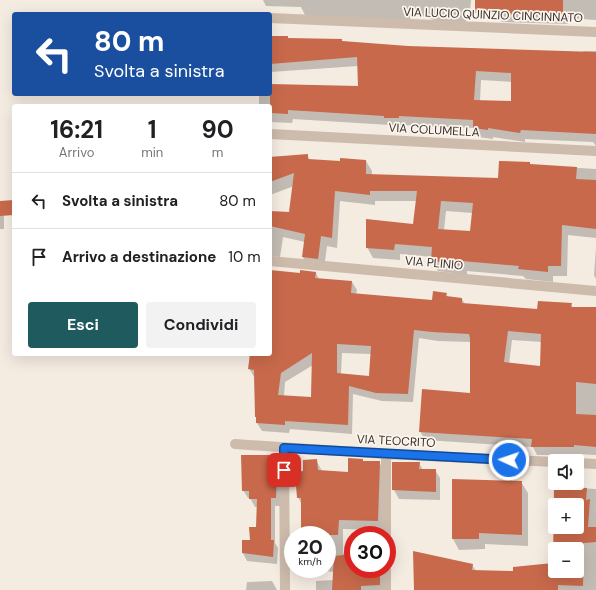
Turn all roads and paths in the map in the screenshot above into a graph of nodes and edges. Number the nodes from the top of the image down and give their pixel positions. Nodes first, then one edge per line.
1 (272, 18) edge
2 (596, 32) edge
3 (272, 134) edge
4 (596, 151) edge
5 (272, 261) edge
6 (596, 292) edge
7 (235, 444) dead end
8 (284, 448) junction
9 (386, 454) junction
10 (548, 462) edge
11 (584, 463) edge
12 (596, 464) edge
13 (386, 526) edge
14 (386, 578) edge
15 (285, 590) edge
16 (386, 590) edge

1 - 2 street, VIA LUCIO QUINZIO CINCINNATO
3 - 4 street, VIA COLUMELLA
5 - 6 street, VIA PLINIO
7 - 8 street, VIA TEOCRITO
8 - 9 street, VIA TEOCRITO
8 - 15 street
9 - 10 street, VIA TEOCRITO
9 - 13 street
11 - 12 street
14 - 16 street

